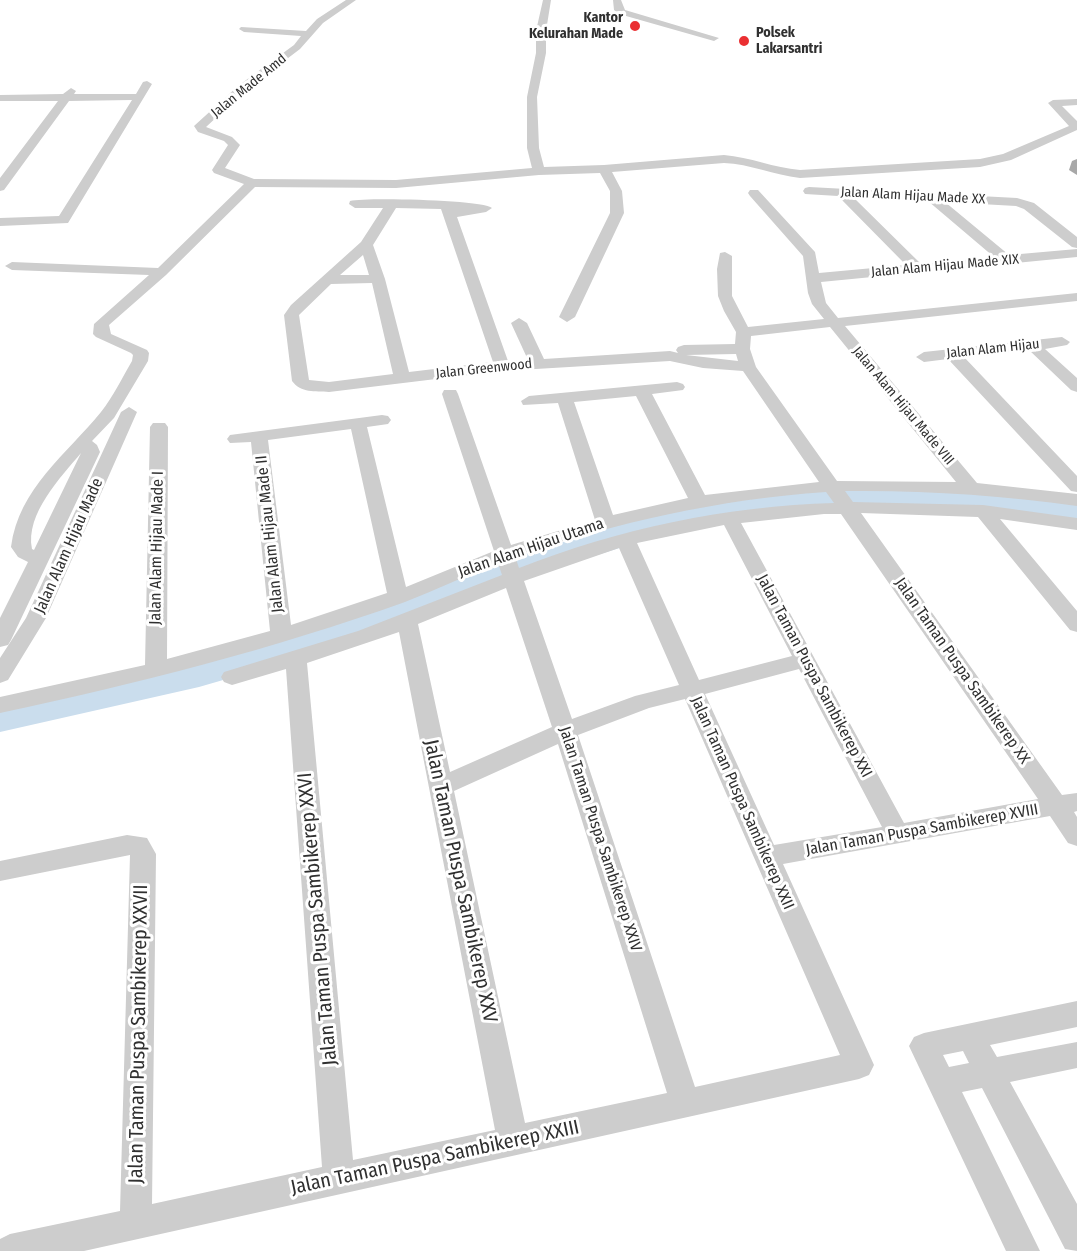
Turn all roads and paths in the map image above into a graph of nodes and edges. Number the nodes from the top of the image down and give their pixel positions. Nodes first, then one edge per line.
1 (352, 0) edge
2 (547, 0) edge
3 (617, 0) edge
4 (244, 29) dead end
5 (307, 34) junction
6 (714, 38) dead end
7 (77, 83) dead end
8 (147, 84) dead end
9 (139, 97) junction
10 (0, 98) edge
11 (66, 98) junction
12 (1077, 102) edge
13 (1077, 127) edge
14 (1077, 164) edge
15 (604, 169) junction
16 (1077, 170) edge
17 (539, 171) junction
18 (252, 183) junction
19 (0, 187) edge
20 (809, 191) dead end
21 (754, 193) dead end
22 (842, 193) junction
23 (931, 197) junction
24 (355, 204) dead end
25 (391, 206) junction
26 (0, 222) edge
27 (1077, 244) edge
28 (366, 245) junction
29 (1077, 253) edge
30 (725, 256) dead end
31 (1006, 260) junction
32 (12, 266) dead end
33 (917, 268) junction
34 (161, 272) junction
35 (813, 278) junction
36 (378, 279) junction
37 (329, 280) junction
38 (1074, 301) edge
39 (567, 317) dead end
40 (519, 323) dead end
41 (835, 323) junction
42 (744, 332) junction
43 (1062, 342) dead end
44 (1032, 345) junction
45 (742, 350) junction
46 (952, 354) junction
47 (670, 356) junction
48 (924, 357) dead end
49 (538, 363) junction
50 (502, 366) junction
51 (748, 368) junction
52 (402, 378) junction
53 (677, 387) dead end
54 (1077, 387) edge
55 (642, 391) junction
56 (450, 394) dead end
57 (564, 399) junction
58 (528, 401) dead end
59 (129, 412) dead end
60 (382, 420) dead end
61 (358, 424) junction
62 (159, 427) dead end
63 (259, 436) junction
64 (236, 438) dead end
65 (82, 442) junction
66 (1077, 487) edge
67 (971, 488) junction
68 (843, 499) junction
69 (1077, 500) edge
70 (699, 501) junction
71 (983, 511) junction
72 (730, 519) junction
73 (606, 523) junction
74 (1077, 524) edge
75 (626, 541) junction
76 (39, 560) junction
77 (509, 567) junction
78 (398, 597) junction
79 (407, 621) junction
80 (1077, 625) edge
81 (281, 633) junction
82 (0, 640) edge
83 (296, 660) junction
84 (805, 660) junction
85 (156, 669) junction
86 (0, 675) edge
87 (232, 677) dead end
88 (691, 688) junction
89 (0, 705) edge
90 (565, 731) junction
91 (441, 786) junction
92 (1066, 804) edge
93 (898, 834) junction
94 (1077, 836) edge
95 (766, 857) junction
96 (0, 871) edge
97 (1077, 1014) edge
98 (970, 1036) junction
99 (1077, 1055) edge
100 (859, 1065) joint
101 (990, 1072) junction
102 (941, 1082) junction
103 (685, 1103) junction
104 (513, 1141) junction
105 (339, 1179) junction
106 (136, 1224) junction
107 (1077, 1237) edge
108 (10, 1251) edge
109 (1023, 1251) edge

1 - 5 street, Jalan Made Amd
2 - 17 street
3 - 6 street
4 - 5 street
5 - 18 street, Jalan Made Amd
7 - 11 street
8 - 9 street
9 - 11 street
9 - 26 street
10 - 11 street
11 - 19 street
12 - 13 street
13 - 15 street
14 - 16 main road
15 - 17 street
15 - 39 street
17 - 18 street
18 - 34 street
20 - 22 street, Jalan Alam Hijau Made XX
21 - 35 street, Jalan Alam Hijau Made VIII
22 - 23 street, Jalan Alam Hijau Made XX
22 - 33 street
23 - 27 street, Jalan Alam Hijau Made XX
23 - 31 street
24 - 25 street
25 - 28 street
25 - 50 street
28 - 36 street
28 - 37 street
29 - 31 street, Jalan Alam Hijau Made XIX
30 - 42 street
31 - 33 street, Jalan Alam Hijau Made XIX
32 - 34 street
33 - 35 street, Jalan Alam Hijau Made XIX
34 - 65 street
35 - 41 street, Jalan Alam Hijau Made VIII
36 - 37 street
36 - 52 street
37 - 52 street, Jalan Greenwood
38 - 41 street
40 - 49 street
41 - 42 street
41 - 67 street, Jalan Alam Hijau Made VIII
42 - 45 street
43 - 44 street, Jalan Alam Hijau
44 - 46 street, Jalan Alam Hijau
44 - 54 street
45 - 47 street, Jalan Greenwood
45 - 51 street, Jalan Taman Puspa Sambikerep XX
46 - 48 street, Jalan Alam Hijau
46 - 66 street
47 - 49 street, Jalan Greenwood
47 - 51 street, Jalan Greenwood
49 - 50 street, Jalan Greenwood
50 - 52 street, Jalan Greenwood
51 - 68 street, Jalan Taman Puspa Sambikerep XX
53 - 55 street
55 - 57 street
55 - 70 street
56 - 77 street, Jalan Taman Puspa Sambikerep XXIV
57 - 58 street
57 - 73 street
59 - 86 street, Jalan Alam Hijau Made
60 - 61 street
61 - 63 street
61 - 78 street
62 - 85 street, Jalan Alam Hijau Made I
63 - 64 street
63 - 81 street, Jalan Alam Hijau Made II
65 - 76 street
65 - 76 street
67 - 68 street, Jalan Alam Hijau Utama
67 - 69 street, Jalan Alam Hijau Utama
68 - 70 street, Jalan Alam Hijau Utama
68 - 71 street
68 - 72 street
68 - 92 street, Jalan Taman Puspa Sambikerep XX
70 - 73 street, Jalan Alam Hijau Utama
71 - 74 street
71 - 80 street
72 - 75 street
72 - 84 street, Jalan Taman Puspa Sambikerep XXI
73 - 77 street, Jalan Alam Hijau Utama
75 - 77 street
75 - 88 street, Jalan Taman Puspa Sambikerep XXII
76 - 82 street
77 - 78 street, Jalan Alam Hijau Utama
77 - 79 street
77 - 90 street, Jalan Taman Puspa Sambikerep XXIV
78 - 81 street, Jalan Alam Hijau Utama
79 - 83 street
79 - 91 street, Jalan Taman Puspa Sambikerep XXV
81 - 85 street, Jalan Alam Hijau Utama
83 - 87 street
83 - 105 street, Jalan Taman Puspa Sambikerep XXVI
84 - 88 street
84 - 93 street, Jalan Taman Puspa Sambikerep XXI
85 - 89 street, Jalan Alam Hijau Utama
88 - 90 street
88 - 95 street, Jalan Taman Puspa Sambikerep XXII
90 - 91 street
90 - 103 street, Jalan Taman Puspa Sambikerep XXIV
91 - 104 street, Jalan Taman Puspa Sambikerep XXV
92 - 93 street, Jalan Taman Puspa Sambikerep XVIII
92 - 94 street, Jalan Taman Puspa Sambikerep XX
93 - 95 street, Jalan Taman Puspa Sambikerep XVIII
95 - 100 street, Jalan Taman Puspa Sambikerep XXII
96 - 106 street, Jalan Taman Puspa Sambikerep XXVII
97 - 98 street
98 - 101 street
98 - 102 street
99 - 101 street
100 - 103 street, Jalan Taman Puspa Sambikerep XXIII
101 - 102 street
101 - 107 street
102 - 109 street
103 - 104 street, Jalan Taman Puspa Sambikerep XXIII
104 - 105 street, Jalan Taman Puspa Sambikerep XXIII
105 - 106 street, Jalan Taman Puspa Sambikerep XXIII
106 - 108 street, Jalan Taman Puspa Sambikerep XXIII

